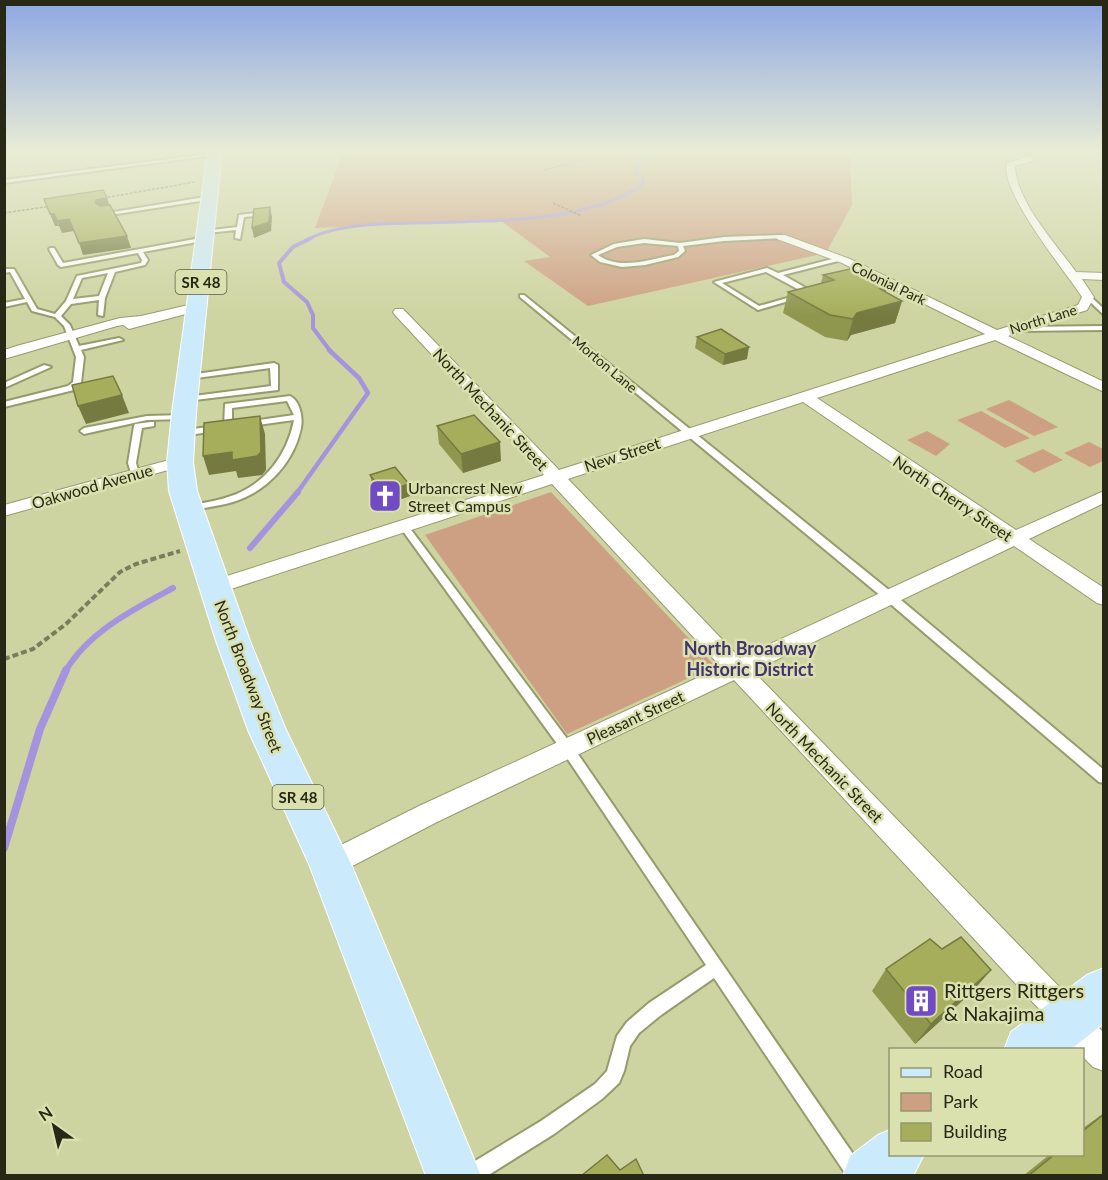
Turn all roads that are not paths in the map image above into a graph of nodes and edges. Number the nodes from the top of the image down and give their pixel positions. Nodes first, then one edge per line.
1 (164, 205) edge
2 (210, 205) edge
3 (1025, 205) edge
4 (104, 214) edge
5 (269, 214) edge
6 (240, 228) junction
7 (207, 235) junction
8 (781, 237) joint
9 (238, 238) dead end
10 (680, 245) junction
11 (52, 249) dead end
12 (140, 252) junction
13 (840, 259) junction
14 (112, 270) junction
15 (4, 271) edge
16 (777, 275) junction
17 (1073, 275) junction
18 (1104, 277) edge
19 (522, 296) dead end
20 (1088, 297) junction
21 (102, 298) junction
22 (29, 300) junction
23 (69, 302) junction
24 (4, 305) edge
25 (198, 307) junction
26 (399, 312) dead end
27 (1104, 313) edge
28 (100, 315) dead end
29 (57, 316) junction
30 (1104, 328) edge
31 (1014, 329) junction
32 (995, 334) junction
33 (72, 335) junction
34 (118, 340) dead end
35 (76, 349) junction
36 (4, 355) edge
37 (47, 367) dead end
38 (4, 386) edge
39 (1104, 388) edge
40 (262, 390) junction
41 (804, 396) junction
42 (263, 402) junction
43 (4, 405) edge
44 (299, 417) junction
45 (181, 418) junction
46 (228, 426) junction
47 (84, 431) dead end
48 (688, 433) junction
49 (135, 474) junction
50 (553, 476) junction
51 (1104, 496) edge
52 (188, 508) junction
53 (4, 511) edge
54 (403, 525) junction
55 (1014, 539) junction
56 (215, 587) junction
57 (891, 598) junction
58 (1104, 598) edge
59 (736, 669) junction
60 (567, 748) junction
61 (1104, 778) edge
62 (330, 864) junction
63 (716, 967) junction
64 (1086, 1005) edge
65 (1032, 1048) edge
66 (1104, 1056) edge
67 (896, 1156) edge
68 (454, 1176) edge
69 (469, 1176) edge
70 (858, 1176) edge
71 (870, 1176) edge

1 - 4 lane
2 - 7 main road, North Broadway Street / SR 48
3 - 17 street, North Lane
5 - 6 lane
6 - 7 lane
6 - 9 lane
7 - 12 lane
7 - 25 main road, North Broadway Street / SR 48
8 - 10 lane
8 - 13 street, Colonial Park
10 - 10 lane
11 - 12 lane
12 - 14 lane
13 - 16 lane
13 - 32 street, Colonial Park
14 - 21 lane
14 - 23 lane
15 - 22 lane
16 - 16 lane
17 - 18 street
17 - 20 street, North Lane
19 - 48 lane, Morton Lane
20 - 27 lane
20 - 31 street, North Lane
21 - 23 lane
21 - 28 lane
22 - 24 lane
22 - 29 lane
23 - 29 lane
25 - 33 street
25 - 45 main road, North Broadway Street / SR 48
26 - 50 street, North Mechanic Street
29 - 33 lane
30 - 31 lane
31 - 32 street, North Lane
32 - 39 street, Colonial Park
32 - 41 street, New Street
33 - 35 lane
33 - 36 street
34 - 35 lane
35 - 43 lane
37 - 38 lane
40 - 42 lane
40 - 45 lane
40 - 45 lane
41 - 48 street, New Street
41 - 55 street, North Cherry Street
42 - 44 lane
42 - 46 lane
44 - 46 lane
44 - 52 lane
45 - 46 lane
45 - 47 lane
45 - 49 street, Oakwood Avenue
45 - 49 lane
45 - 52 main road, North Broadway Street / SR 48
48 - 50 street, New Street
48 - 57 lane, Morton Lane
49 - 53 street, Oakwood Avenue
50 - 54 street, New Street
50 - 59 street, North Mechanic Street
51 - 55 street, Pleasant Street
52 - 56 main road, North Broadway Street / SR 48
54 - 56 street, New Street
54 - 60 lane
55 - 57 street, Pleasant Street
55 - 58 street, North Cherry Street
56 - 62 main road, North Broadway Street / SR 48
57 - 59 street, Pleasant Street
57 - 61 lane, Morton Lane
59 - 60 street, Pleasant Street
59 - 64 street, North Mechanic Street
60 - 62 street, Pleasant Street
60 - 63 lane
62 - 68 main road, North Broadway Street / SR 48
63 - 69 lane
63 - 70 lane
64 - 65 main road
64 - 66 street, North Mechanic Street
67 - 71 main road

